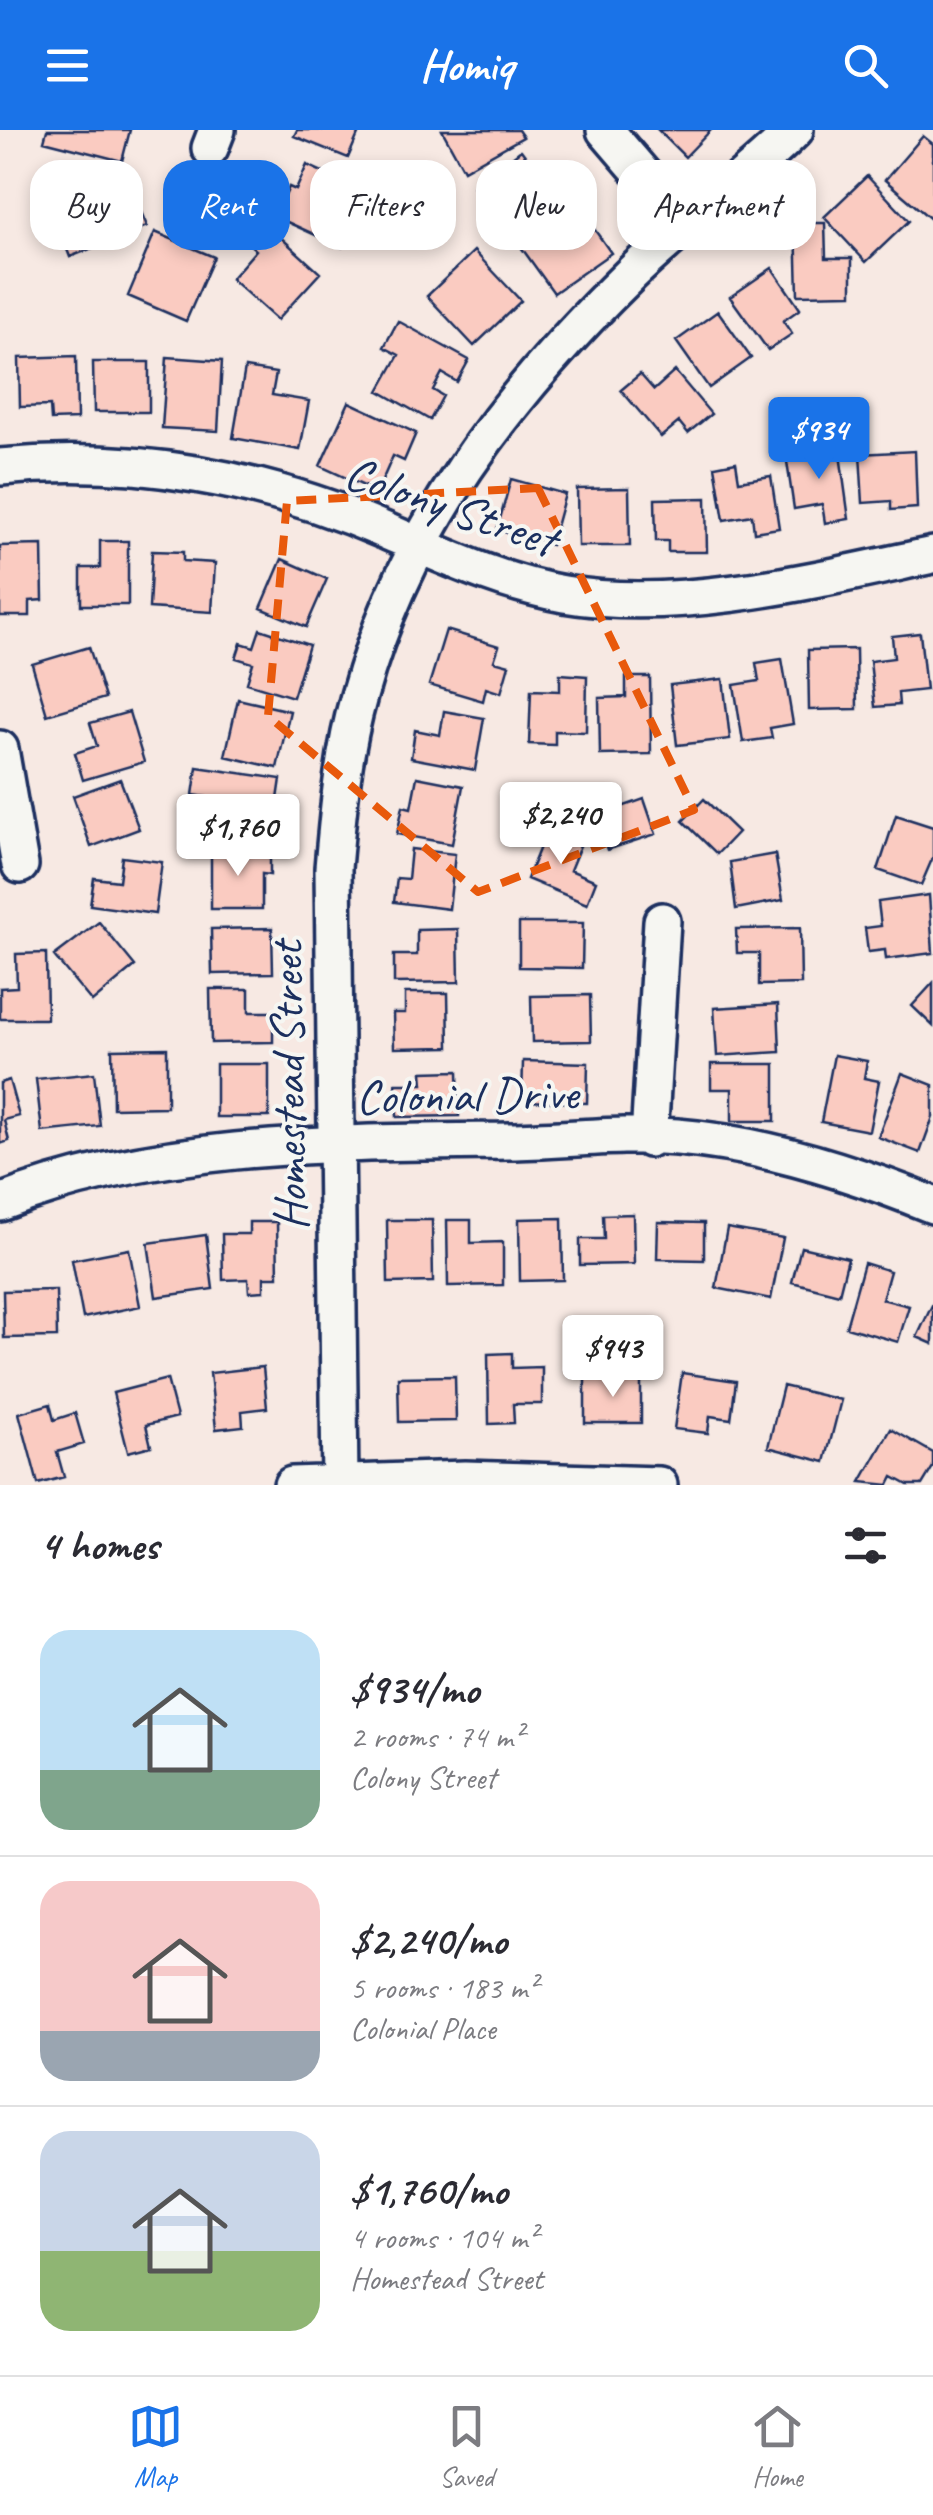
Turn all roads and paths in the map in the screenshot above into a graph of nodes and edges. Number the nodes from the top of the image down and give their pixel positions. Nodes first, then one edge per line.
1 (605, 130) edge
2 (795, 130) edge
3 (631, 160) edge
4 (766, 160) edge
5 (659, 250) edge
6 (0, 466) edge
7 (417, 546) junction
8 (933, 556) edge
9 (0, 750) edge
10 (20, 865) dead end
11 (662, 921) dead end
12 (649, 1138) junction
13 (335, 1143) junction
14 (0, 1202) edge
15 (933, 1205) edge
16 (340, 1483) edge
17 (292, 1485) edge
18 (660, 1485) edge

1 - 3 street
2 - 4 street, Homestead Street
5 - 7 street, Homestead Street
6 - 7 street, Colony Street
7 - 8 street, Colony Street
7 - 13 street, Homestead Street
9 - 10 street
11 - 12 street
12 - 13 street, Colonial Drive
12 - 15 street, Colonial Drive
13 - 14 street, Colonial Drive
13 - 16 street, Homestead Street
16 - 17 street
16 - 18 street

